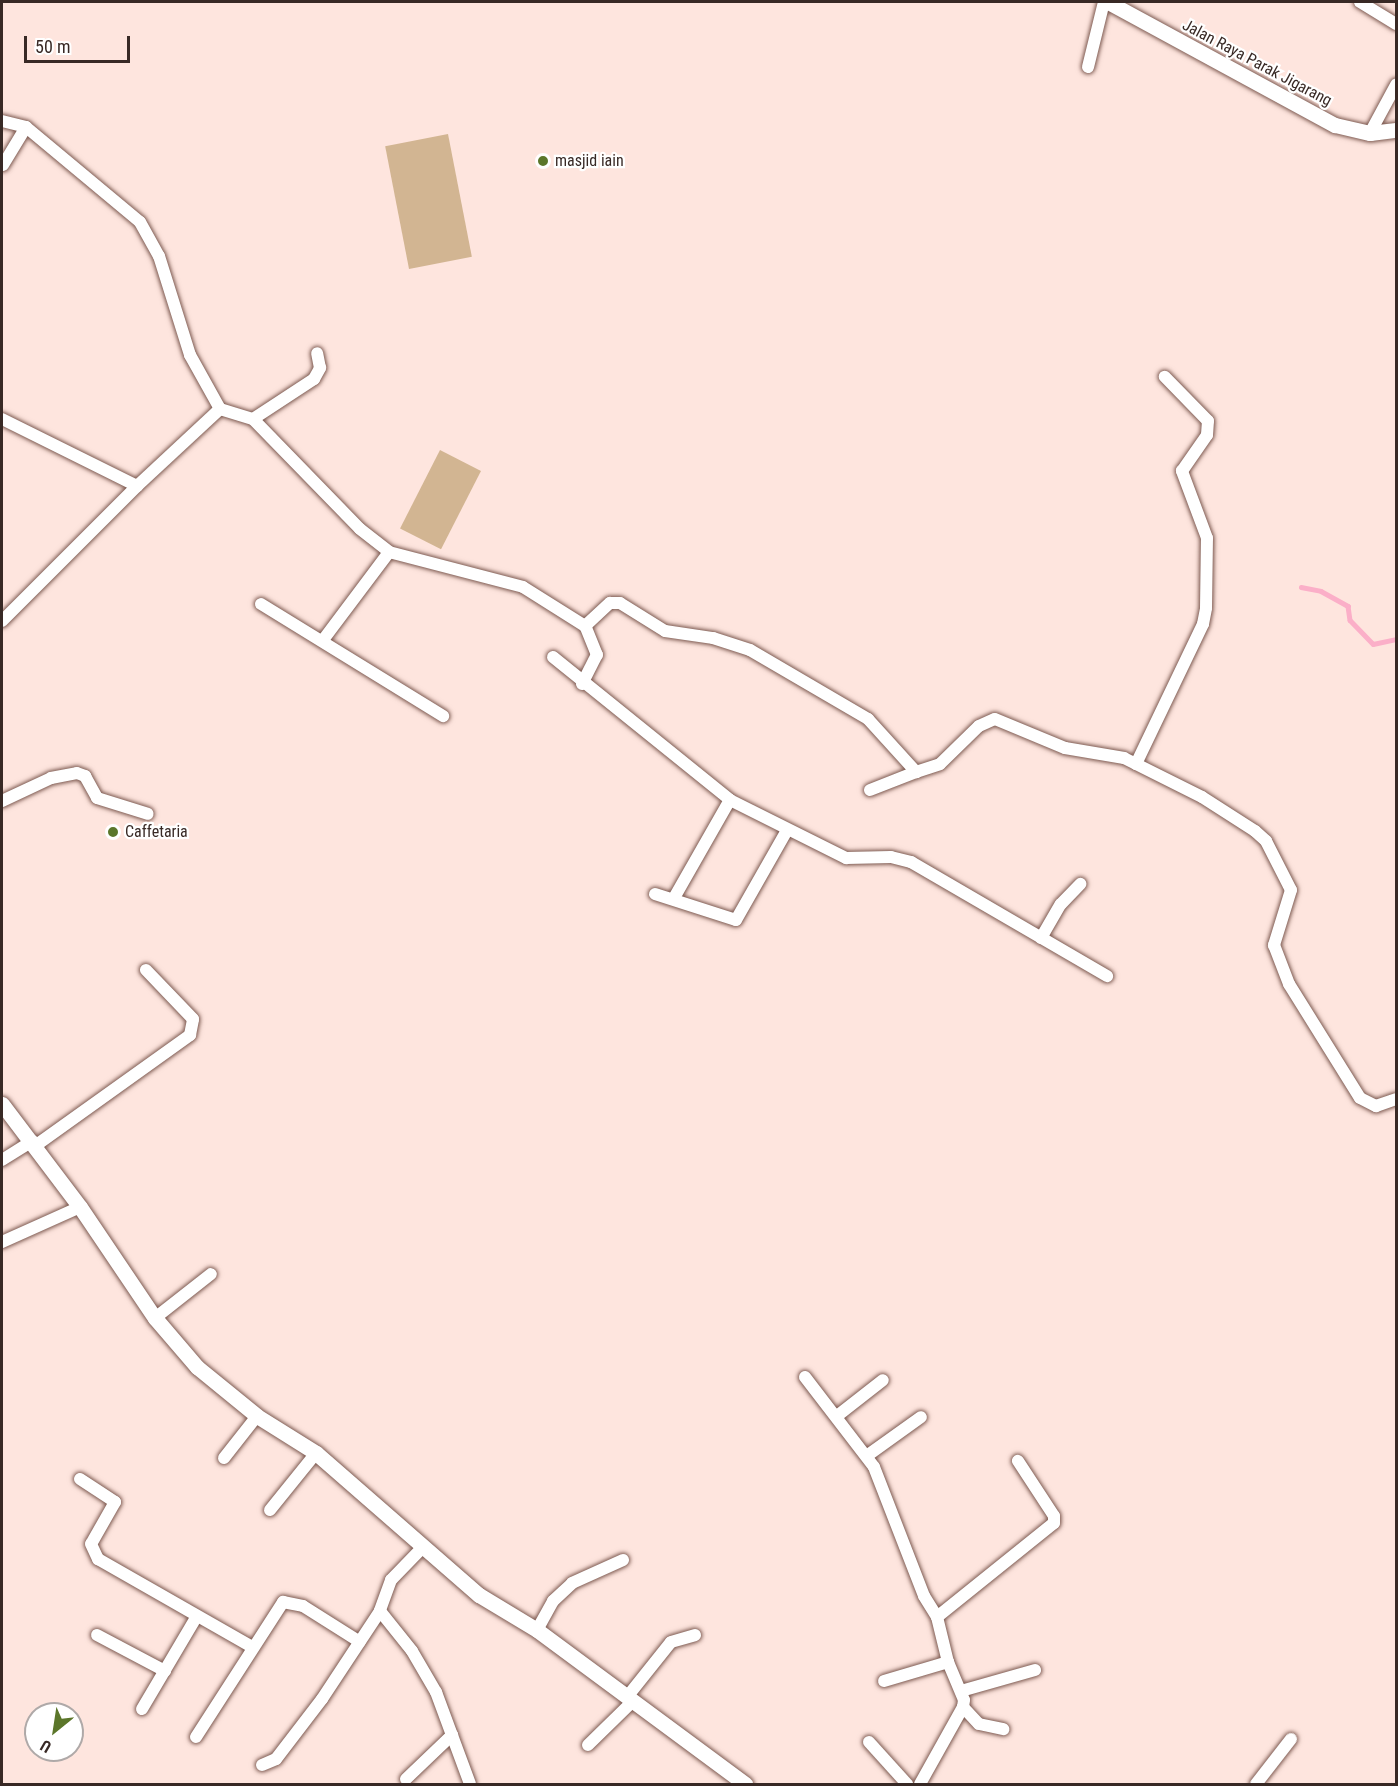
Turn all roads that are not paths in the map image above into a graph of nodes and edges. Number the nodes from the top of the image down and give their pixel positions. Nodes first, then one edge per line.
1 (1106, 2) edge
2 (1360, 2) edge
3 (1396, 24) edge
4 (1088, 67) dead end
5 (1396, 85) edge
6 (2, 121) edge
7 (26, 127) junction
8 (1396, 130) edge
9 (1370, 133) junction
10 (3, 165) dead end
11 (318, 353) dead end
12 (1165, 376) dead end
13 (220, 410) junction
14 (2, 419) edge
15 (253, 419) junction
16 (137, 486) junction
17 (389, 552) junction
18 (261, 604) dead end
19 (2, 621) edge
20 (585, 626) junction
21 (323, 640) junction
22 (553, 657) dead end
23 (582, 684) junction
24 (443, 716) dead end
25 (1136, 764) junction
26 (915, 772) junction
27 (870, 790) dead end
28 (730, 800) junction
29 (2, 801) edge
30 (148, 814) dead end
31 (786, 832) junction
32 (1080, 884) dead end
33 (655, 894) dead end
34 (674, 898) junction
35 (1041, 938) junction
36 (146, 970) dead end
37 (1107, 976) dead end
38 (1396, 1100) edge
39 (2, 1104) edge
40 (33, 1143) junction
41 (2, 1160) edge
42 (80, 1207) junction
43 (2, 1242) edge
44 (211, 1274) dead end
45 (155, 1318) junction
46 (805, 1377) dead end
47 (883, 1380) dead end
48 (257, 1416) junction
49 (837, 1416) junction
50 (921, 1417) dead end
51 (315, 1453) junction
52 (868, 1455) junction
53 (224, 1458) dead end
54 (1018, 1461) dead end
55 (80, 1479) dead end
56 (270, 1510) dead end
57 (423, 1547) junction
58 (623, 1560) dead end
59 (380, 1611) junction
60 (197, 1616) junction
61 (937, 1617) junction
62 (537, 1630) junction
63 (97, 1635) dead end
64 (695, 1635) dead end
65 (360, 1642) junction
66 (252, 1647) junction
67 (948, 1662) junction
68 (1035, 1670) dead end
69 (165, 1671) junction
70 (884, 1681) dead end
71 (961, 1692) junction
72 (630, 1699) junction
73 (963, 1707) junction
74 (142, 1709) dead end
75 (1003, 1730) dead end
76 (452, 1735) junction
77 (196, 1737) dead end
78 (1291, 1739) dead end
79 (869, 1742) dead end
80 (588, 1744) dead end
81 (262, 1765) dead end
82 (406, 1779) dead end
83 (470, 1785) edge
84 (745, 1785) edge
85 (907, 1785) edge
86 (920, 1785) edge
87 (1256, 1785) edge

1 - 4 street
1 - 9 street, Jalan Raya Parak Jigarang
2 - 3 street
5 - 9 street
6 - 7 street
7 - 10 street
7 - 13 street
8 - 9 street, Jalan Raya Parak Jigarang
11 - 15 street
12 - 25 street
13 - 15 street
13 - 16 street
14 - 16 street
15 - 17 street
16 - 19 street
17 - 20 street
17 - 21 street
18 - 21 street
20 - 23 street
20 - 26 street
21 - 24 street
22 - 23 street
23 - 28 street
25 - 26 street
25 - 38 street
26 - 27 street
28 - 31 street
28 - 34 street
29 - 30 street
31 - 34 street
31 - 35 street
32 - 35 street
33 - 34 street
35 - 37 street
36 - 40 street
39 - 40 street
40 - 41 street
40 - 42 street
42 - 43 street
42 - 45 street
44 - 45 street
45 - 48 street
46 - 49 street
47 - 49 street
48 - 51 street
48 - 53 street
49 - 52 street
50 - 52 street
51 - 56 street
51 - 57 street
52 - 61 street
54 - 61 street
55 - 60 street
57 - 59 street
57 - 62 street
58 - 62 street
59 - 65 street
59 - 76 street
60 - 66 street
60 - 69 street
61 - 67 street
62 - 72 street
63 - 69 street
64 - 72 street
65 - 66 street
65 - 81 street
66 - 77 street
67 - 70 street
67 - 71 street
68 - 71 street
69 - 74 street
71 - 73 street
72 - 80 street
72 - 84 street
73 - 75 street
73 - 86 street
76 - 82 street
76 - 83 street
78 - 87 street
79 - 85 street

